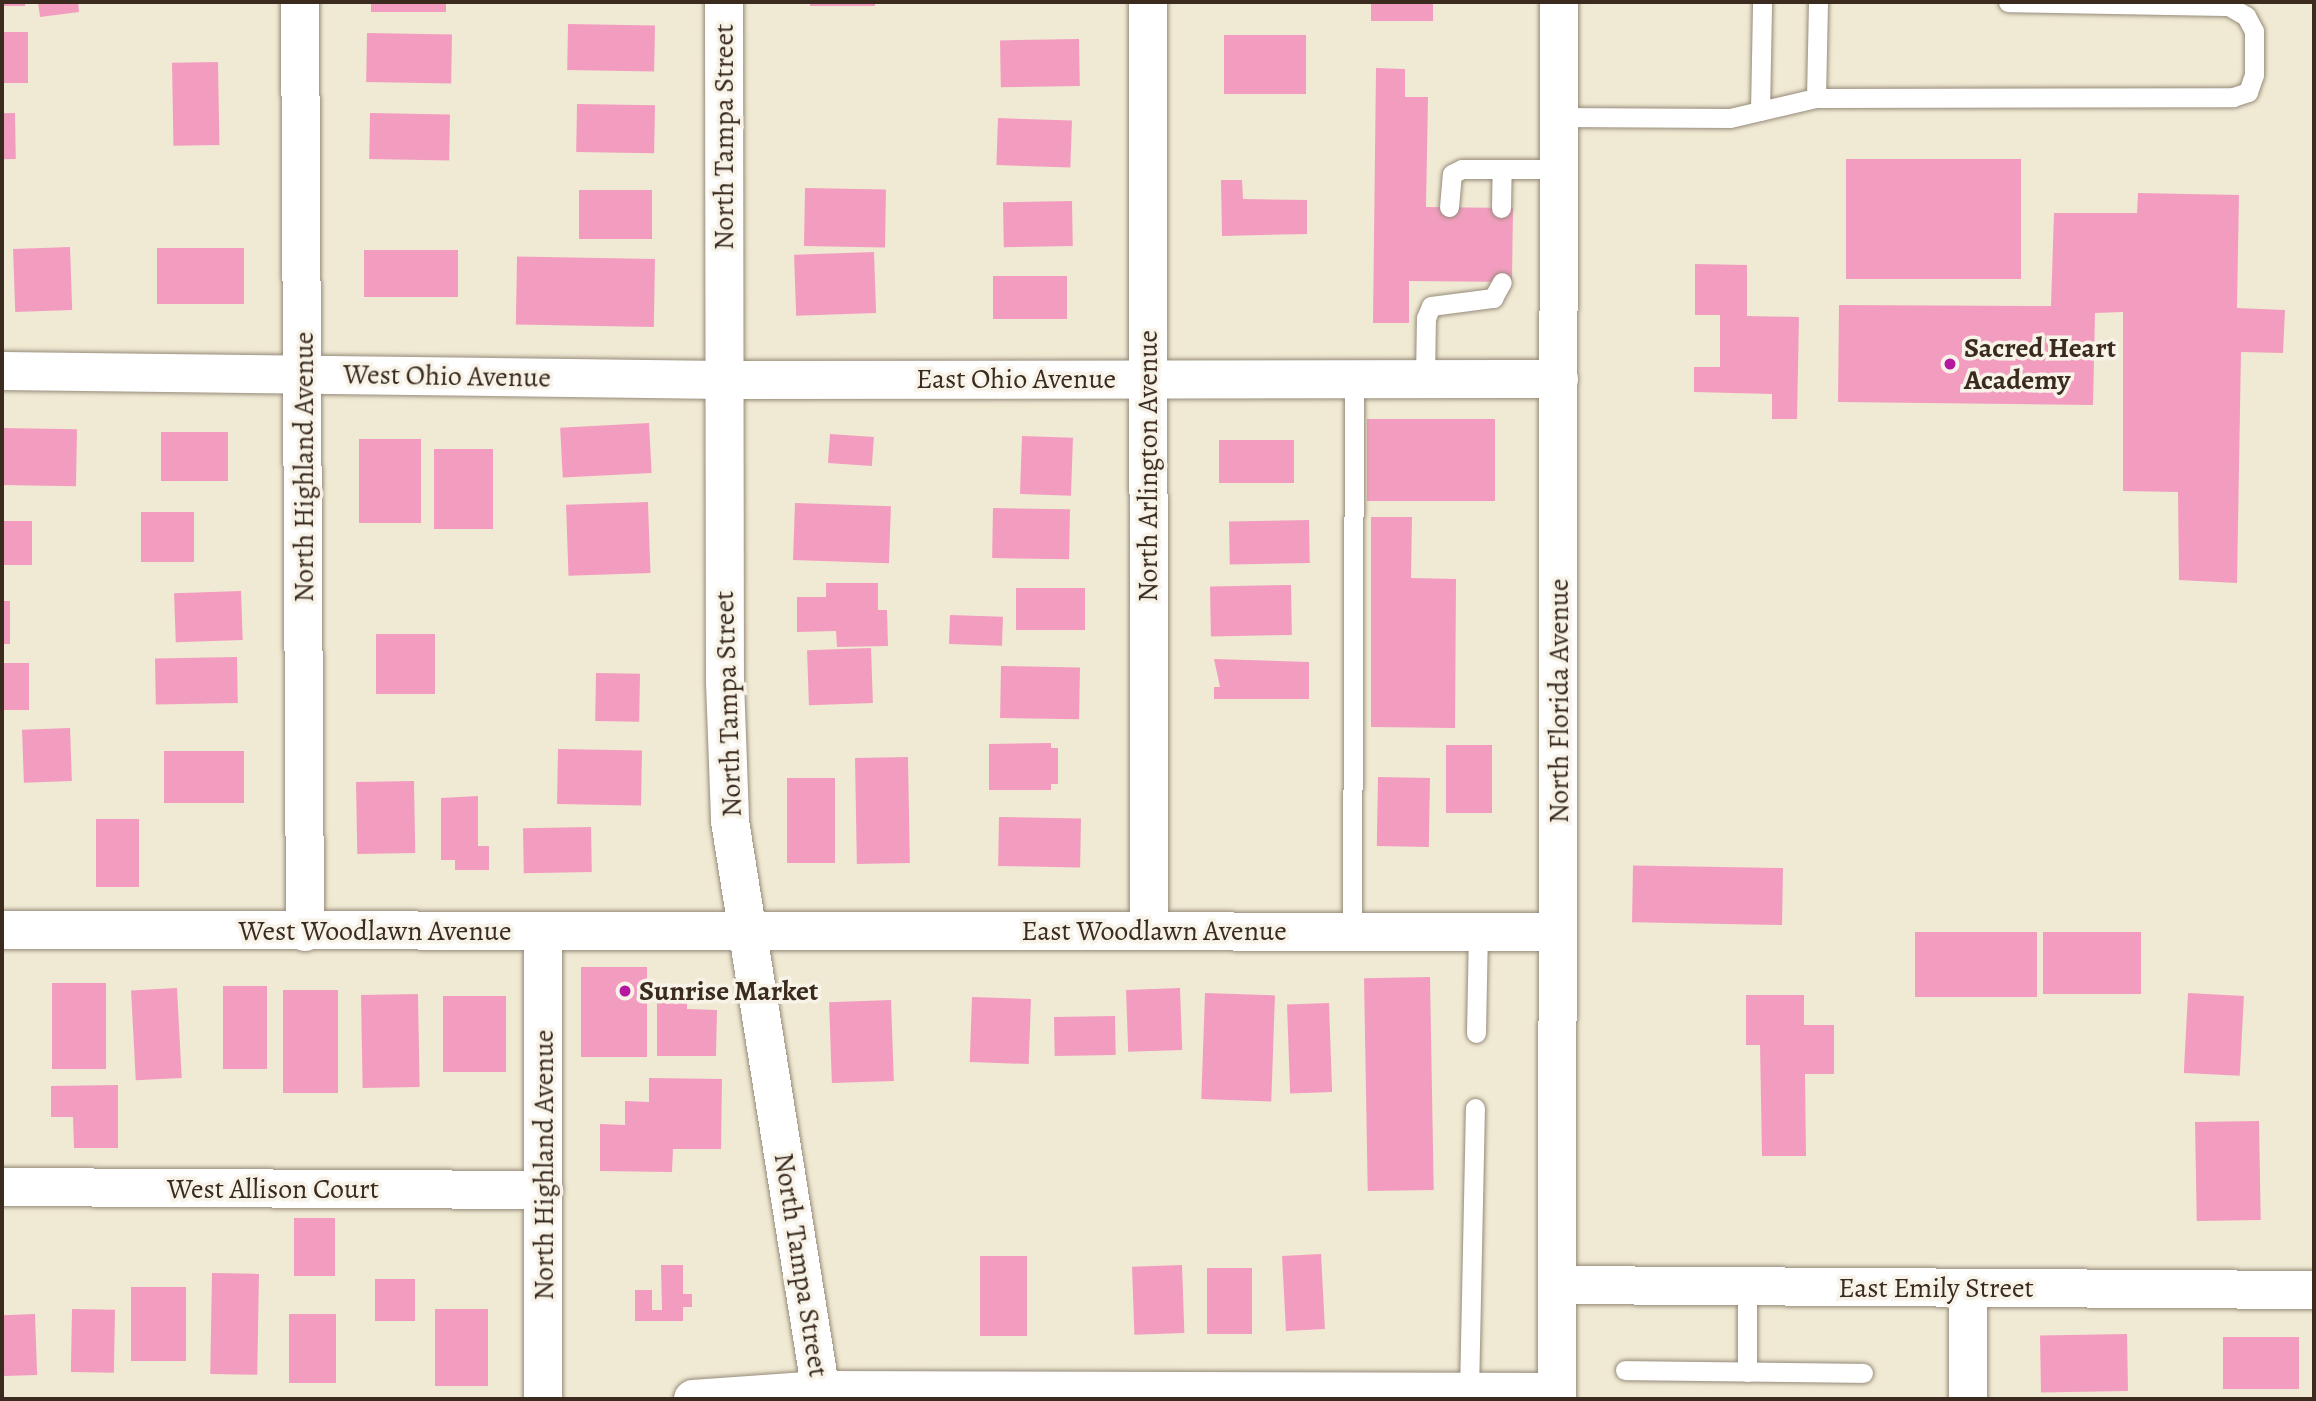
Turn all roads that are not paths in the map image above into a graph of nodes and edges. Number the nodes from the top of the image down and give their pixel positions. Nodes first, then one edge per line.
1 (300, 2) edge
2 (724, 2) edge
3 (1149, 2) edge
4 (1559, 2) edge
5 (1762, 2) edge
6 (1818, 2) edge
7 (2008, 2) edge
8 (1816, 98) junction
9 (1760, 111) junction
10 (1559, 117) junction
11 (1502, 169) junction
12 (1559, 169) junction
13 (1449, 207) dead end
14 (1502, 208) dead end
15 (1502, 282) dead end
16 (2, 371) edge
17 (304, 374) junction
18 (1148, 379) junction
19 (1354, 379) junction
20 (1425, 379) junction
21 (1559, 379) junction
22 (724, 380) junction
23 (2, 930) edge
24 (543, 931) junction
25 (1149, 931) junction
26 (305, 932) junction
27 (749, 932) junction
28 (1352, 932) junction
29 (1478, 932) junction
30 (1558, 932) junction
31 (1476, 1033) dead end
32 (1475, 1108) dead end
33 (2, 1187) edge
34 (544, 1191) junction
35 (1558, 1285) junction
36 (1747, 1286) junction
37 (1968, 1288) junction
38 (2314, 1290) edge
39 (1625, 1370) dead end
40 (1747, 1372) junction
41 (1863, 1373) dead end
42 (1469, 1392) junction
43 (822, 1395) edge
44 (1339, 1395) edge
45 (1557, 1396) edge
46 (543, 1399) edge
47 (693, 1399) edge
48 (1968, 1399) edge

1 - 17 street, North Highland Avenue
2 - 22 street, North Tampa Street
3 - 18 street, North Arlington Avenue
4 - 10 street, North Florida Avenue
5 - 9 lane
6 - 8 lane
7 - 8 lane
8 - 9 lane
9 - 10 lane
10 - 12 street, North Florida Avenue
11 - 12 lane
11 - 13 lane
11 - 14 lane
12 - 21 street, North Florida Avenue
15 - 20 lane
16 - 17 street, West Ohio Avenue
17 - 22 street, West Ohio Avenue
17 - 26 street, North Highland Avenue
18 - 19 street, East Ohio Avenue
18 - 22 street, East Ohio Avenue
18 - 25 street, North Arlington Avenue
19 - 20 street, East Ohio Avenue
19 - 28 lane
20 - 21 street, East Ohio Avenue
21 - 30 street, North Florida Avenue
22 - 27 street, North Tampa Street
23 - 26 street, West Woodlawn Avenue
24 - 26 street, West Woodlawn Avenue
24 - 27 street, West Woodlawn Avenue
24 - 34 street, North Highland Avenue
25 - 27 street, East Woodlawn Avenue
25 - 28 street, East Woodlawn Avenue
27 - 43 street, North Tampa Street
28 - 29 street, East Woodlawn Avenue
29 - 30 street, East Woodlawn Avenue
29 - 31 lane
30 - 35 street, North Florida Avenue
32 - 42 lane
33 - 34 street, West Allison Court
34 - 46 street, North Highland Avenue
35 - 36 street, East Emily Street
35 - 45 street, North Florida Avenue
36 - 37 street, East Emily Street
36 - 40 lane
37 - 38 street, East Emily Street
37 - 48 street
39 - 40 lane
40 - 41 lane
42 - 44 street
42 - 45 street
43 - 44 street
43 - 47 street

